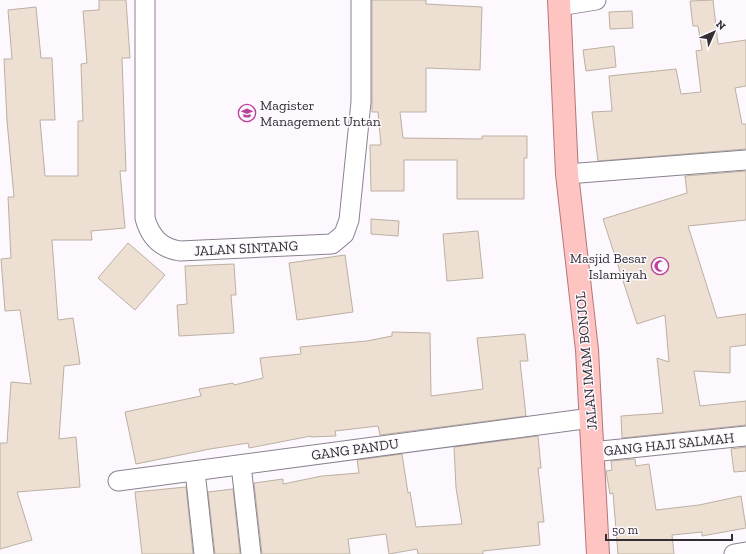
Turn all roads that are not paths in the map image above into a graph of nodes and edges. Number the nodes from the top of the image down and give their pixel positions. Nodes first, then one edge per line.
1 (145, 0) edge
2 (361, 0) edge
3 (596, 0) edge
4 (559, 3) edge
5 (746, 160) edge
6 (567, 174) junction
7 (591, 418) junction
8 (746, 436) edge
9 (592, 452) junction
10 (241, 465) junction
11 (195, 471) junction
12 (118, 481) dead end
13 (746, 552) edge
14 (204, 554) edge
15 (252, 554) edge
16 (598, 554) edge
17 (734, 554) edge

1 - 2 street, JALAN SINTANG
3 - 4 street
4 - 6 main road, JALAN IMAM BONJOL
5 - 6 street
6 - 7 main road, JALAN IMAM BONJOL
7 - 9 main road, JALAN IMAM BONJOL
7 - 10 street, GANG PANDU
8 - 9 street, GANG HAJI SALMAH
9 - 16 main road, JALAN IMAM BONJOL
10 - 11 street, GANG PANDU
10 - 15 street
11 - 12 street, GANG PANDU
11 - 14 street
13 - 17 street

